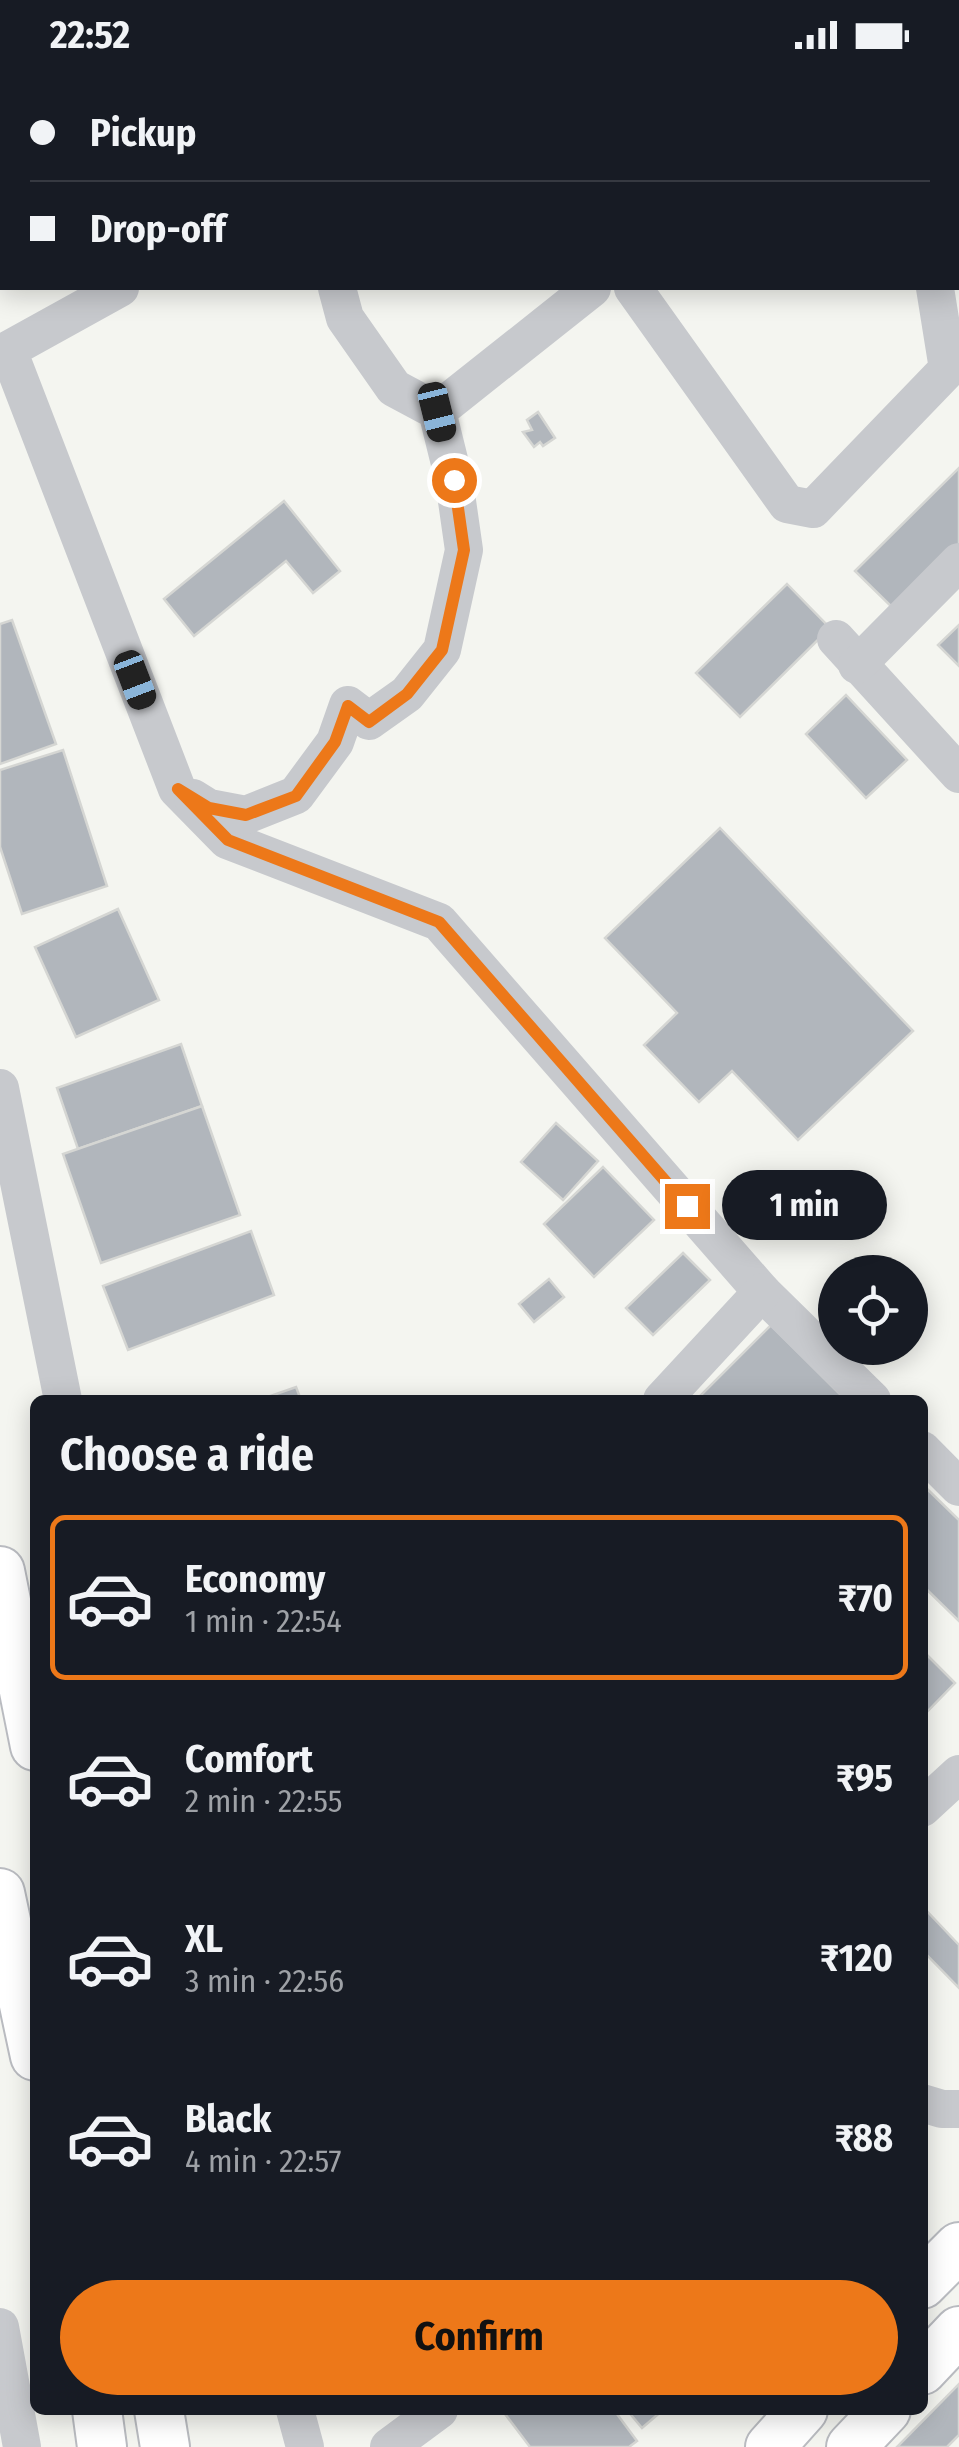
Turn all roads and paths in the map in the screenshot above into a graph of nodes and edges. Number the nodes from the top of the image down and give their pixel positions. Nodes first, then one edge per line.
1 (116, 290) edge
2 (337, 290) edge
3 (590, 290) edge
4 (634, 290) edge
5 (935, 290) edge
6 (437, 412) junction
7 (959, 562) edge
8 (959, 774) edge
9 (178, 789) junction
10 (0, 1088) edge
11 (762, 1292) junction
12 (62, 1395) edge
13 (667, 1395) edge
14 (867, 1395) edge
15 (928, 1456) edge
16 (959, 1487) edge
17 (0, 1571) edge
18 (30, 1721) edge
19 (959, 1774) edge
20 (928, 1802) edge
21 (0, 1893) edge
22 (30, 2033) edge
23 (928, 2105) edge
24 (959, 2108) edge
25 (959, 2247) edge
26 (928, 2278) edge
27 (0, 2327) edge
28 (959, 2331) edge
29 (928, 2364) edge
30 (87, 2415) edge
31 (97, 2415) edge
32 (160, 2415) edge
33 (296, 2415) edge
34 (432, 2415) edge
35 (799, 2415) edge
36 (881, 2415) edge
37 (22, 2447) edge
38 (85, 2447) edge
39 (102, 2447) edge
40 (165, 2447) edge
41 (305, 2447) edge
42 (390, 2447) edge
43 (770, 2447) edge
44 (851, 2447) edge

1 - 9 street
2 - 6 street
3 - 6 street
4 - 5 street
6 - 9 street
7 - 8 street
9 - 11 street
10 - 12 street
11 - 13 street
11 - 14 street
15 - 16 street
17 - 18 main road
19 - 20 street
21 - 22 main road
23 - 24 street
25 - 26 main road
27 - 37 street
28 - 29 main road
30 - 38 street
31 - 39 main road
32 - 40 main road
33 - 41 street
34 - 42 street
35 - 43 main road
36 - 44 main road

